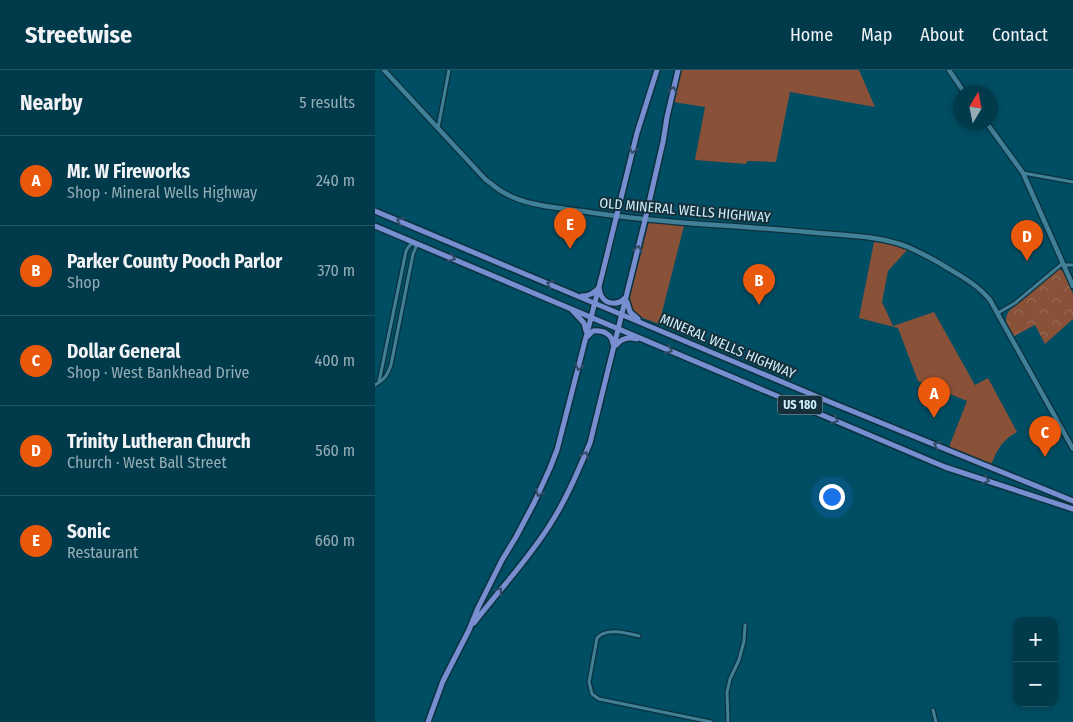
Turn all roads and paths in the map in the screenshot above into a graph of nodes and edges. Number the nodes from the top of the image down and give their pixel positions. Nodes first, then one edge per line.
1 (384, 70) edge
2 (449, 70) edge
3 (657, 70) edge
4 (677, 70) edge
5 (949, 70) edge
6 (959, 85) edge
7 (439, 128) junction
8 (992, 130) edge
9 (1023, 173) junction
10 (1073, 182) edge
11 (375, 211) edge
12 (617, 217) junction
13 (645, 220) junction
14 (375, 226) edge
15 (414, 242) junction
16 (1063, 264) junction
17 (1073, 265) edge
18 (1073, 286) edge
19 (599, 288) junction
20 (398, 291) junction
21 (406, 291) junction
22 (578, 296) junction
23 (627, 296) junction
24 (595, 303) junction
25 (569, 307) junction
26 (998, 313) junction
27 (622, 314) junction
28 (591, 317) junction
29 (645, 324) junction
30 (618, 328) junction
31 (587, 337) junction
32 (648, 341) junction
33 (614, 347) junction
34 (379, 382) junction
35 (375, 385) edge
36 (1073, 449) edge
37 (1073, 501) edge
38 (1073, 509) edge
39 (745, 625) dead end
40 (469, 630) junction
41 (639, 636) dead end
42 (933, 710) dead end
43 (428, 722) edge
44 (711, 722) edge
45 (728, 722) edge
46 (936, 722) edge

1 - 7 street, OLD MINERAL WELLS HIGHWAY
2 - 7 street
3 -> 12 main road
13 -> 4 main road
5 - 6 street
7 - 12 street, OLD MINERAL WELLS HIGHWAY
8 - 9 street
9 - 10 street
9 - 16 street
22 -> 11 main road, MINERAL WELLS HIGHWAY / US 180
12 - 13 street, OLD MINERAL WELLS HIGHWAY
12 - 19 main road
23 -> 13 main road
13 - 26 street, OLD MINERAL WELLS HIGHWAY
14 - 15 main road, MINERAL WELLS HIGHWAY / US 180
15 - 20 street
15 - 21 street
15 -> 25 main road, MINERAL WELLS HIGHWAY / US 180
16 - 17 street
16 - 18 street
16 - 26 street
19 - 22 main road
19 - 23 main road
19 - 24 main road
20 - 21 street
20 - 34 street
21 - 34 street
22 - 24 main road, MINERAL WELLS HIGHWAY / US 180
23 - 27 main road
23 - 29 main road
24 - 27 main road, MINERAL WELLS HIGHWAY / US 180
24 - 28 main road
25 - 28 main road, MINERAL WELLS HIGHWAY / US 180
25 - 31 main road
26 - 36 street, OLD MINERAL WELLS HIGHWAY
27 - 29 main road, MINERAL WELLS HIGHWAY / US 180
27 - 30 main road
28 - 30 main road, MINERAL WELLS HIGHWAY / US 180
28 - 31 main road
37 -> 29 main road, MINERAL WELLS HIGHWAY / US 180
30 - 32 main road, MINERAL WELLS HIGHWAY / US 180
30 - 33 main road
31 - 33 main road
31 -> 40 main road
32 - 33 main road
32 -> 38 main road, MINERAL WELLS HIGHWAY / US 180
40 -> 33 main road
34 - 35 street
39 - 45 street
40 - 43 main road
41 - 44 street
42 - 46 street

